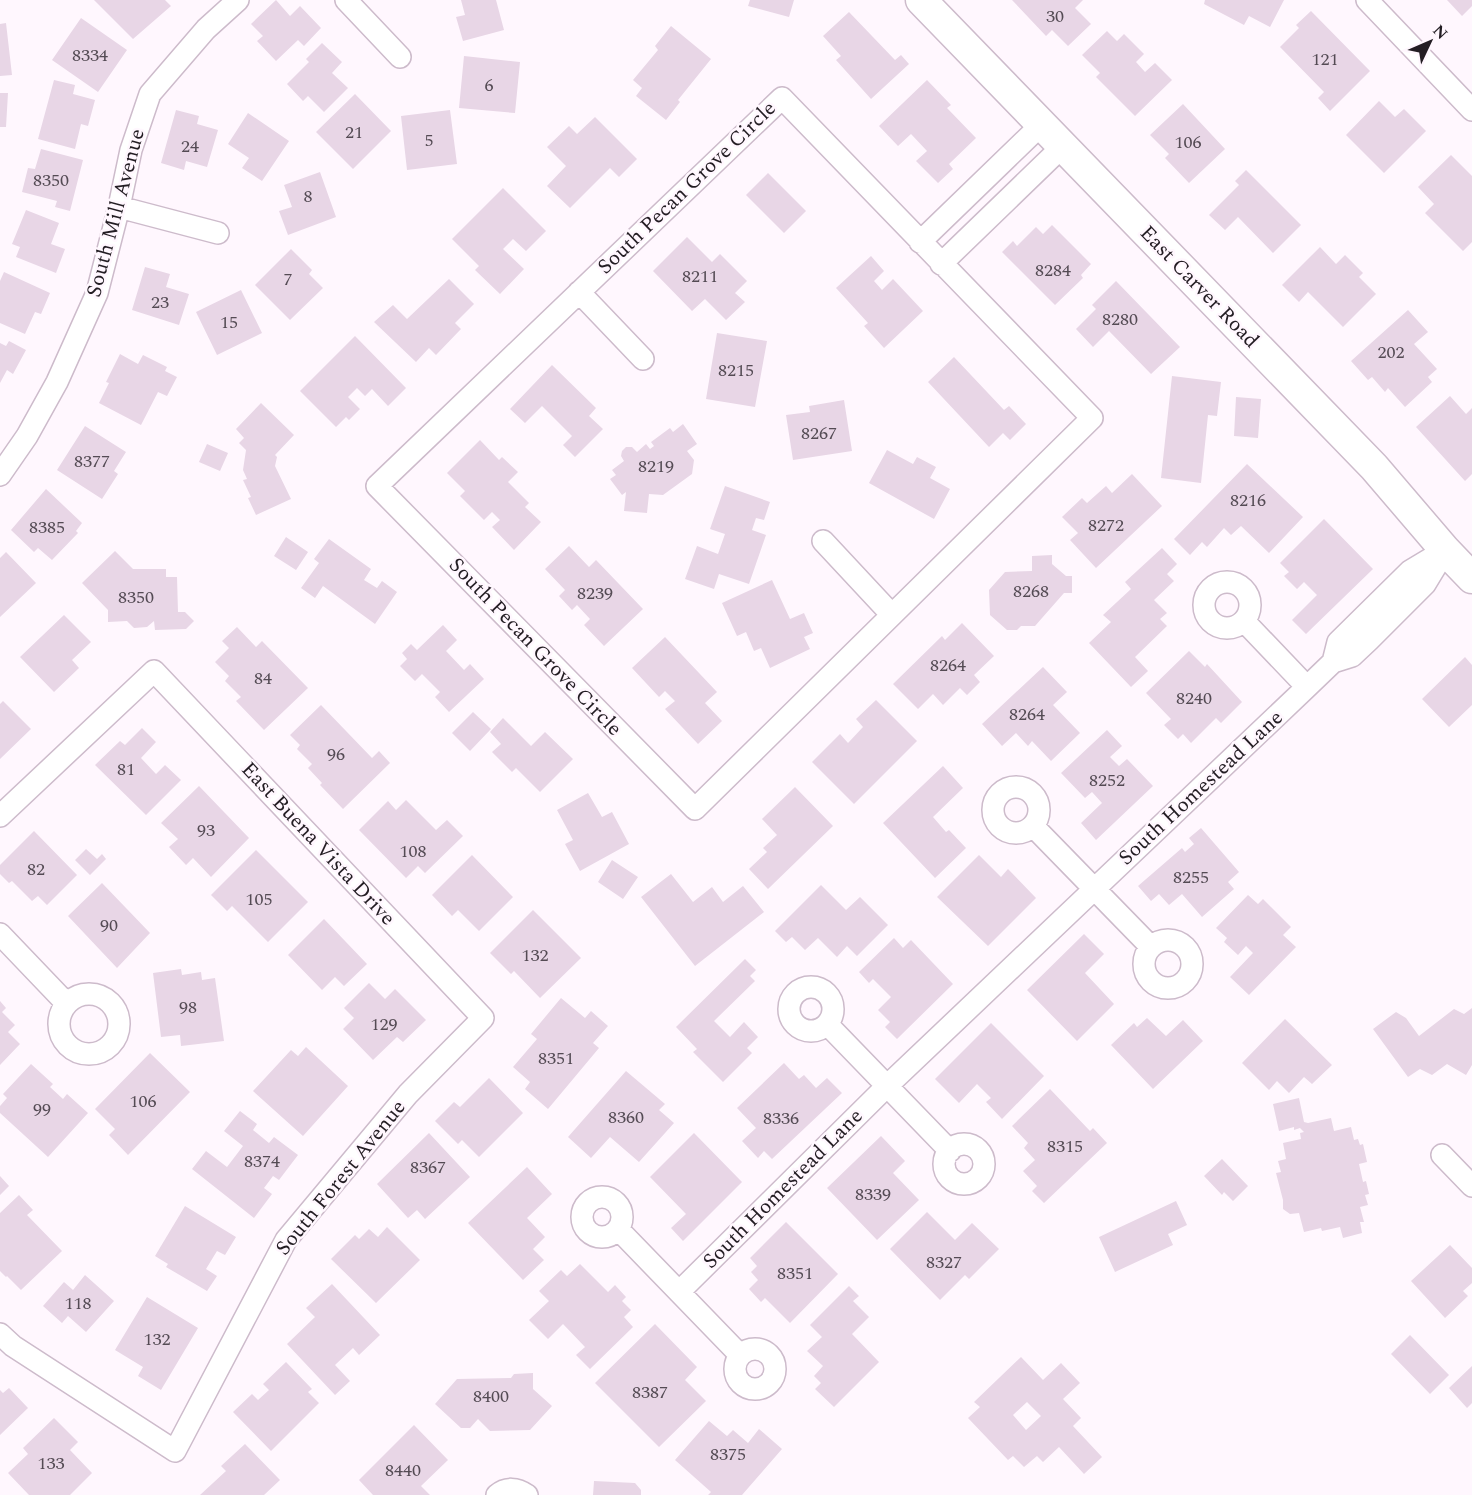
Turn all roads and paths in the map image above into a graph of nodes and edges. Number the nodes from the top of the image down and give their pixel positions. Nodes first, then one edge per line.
1 (238, 0) edge
2 (346, 0) edge
3 (921, 0) edge
4 (1367, 0) edge
5 (400, 57) dead end
6 (1472, 110) edge
7 (1042, 124) junction
8 (1063, 146) junction
9 (983, 182) junction
10 (1004, 204) junction
11 (119, 207) junction
12 (218, 233) dead end
13 (920, 242) junction
14 (941, 264) junction
15 (579, 292) junction
16 (644, 358) dead end
17 (0, 475) edge
18 (824, 541) dead end
19 (1445, 550) junction
20 (1472, 578) edge
21 (892, 615) junction
22 (1244, 621) dead end
23 (1307, 687) junction
24 (0, 816) edge
25 (1033, 826) dead end
26 (1094, 888) junction
27 (0, 934) edge
28 (1151, 947) dead end
29 (66, 1003) dead end
30 (483, 1018) joint
31 (827, 1024) dead end
32 (887, 1086) junction
33 (950, 1151) dead end
34 (1442, 1155) dead end
35 (1472, 1186) edge
36 (618, 1229) dead end
37 (678, 1292) junction
38 (0, 1334) edge
39 (740, 1355) dead end
40 (496, 1495) edge
41 (527, 1495) edge

1 - 11 street, South Mill Avenue
2 - 5 street
3 - 7 street, East Carver Road
4 - 6 street
7 - 8 street, East Carver Road
7 - 9 street
8 - 10 street
8 - 19 street, East Carver Road
9 - 10 street
9 - 13 street
10 - 14 street
11 - 12 street
11 - 17 street, South Mill Avenue
13 - 14 street, South Pecan Grove Circle
13 - 15 street, South Pecan Grove Circle
14 - 21 street, South Pecan Grove Circle
15 - 16 street, South Pecan Grove Circle
15 - 21 street, South Pecan Grove Circle
18 - 21 street
19 - 20 street, East Carver Road
19 - 23 street, South Homestead Lane
22 - 23 street
23 - 26 street, South Homestead Lane
24 - 30 street, East Buena Vista Drive
25 - 26 street
26 - 28 street
26 - 32 street, South Homestead Lane
27 - 29 street
30 - 38 street, South Forest Avenue
31 - 32 street
32 - 33 street
32 - 37 street, South Homestead Lane
34 - 35 street
36 - 37 street
37 - 39 street
40 - 41 street

